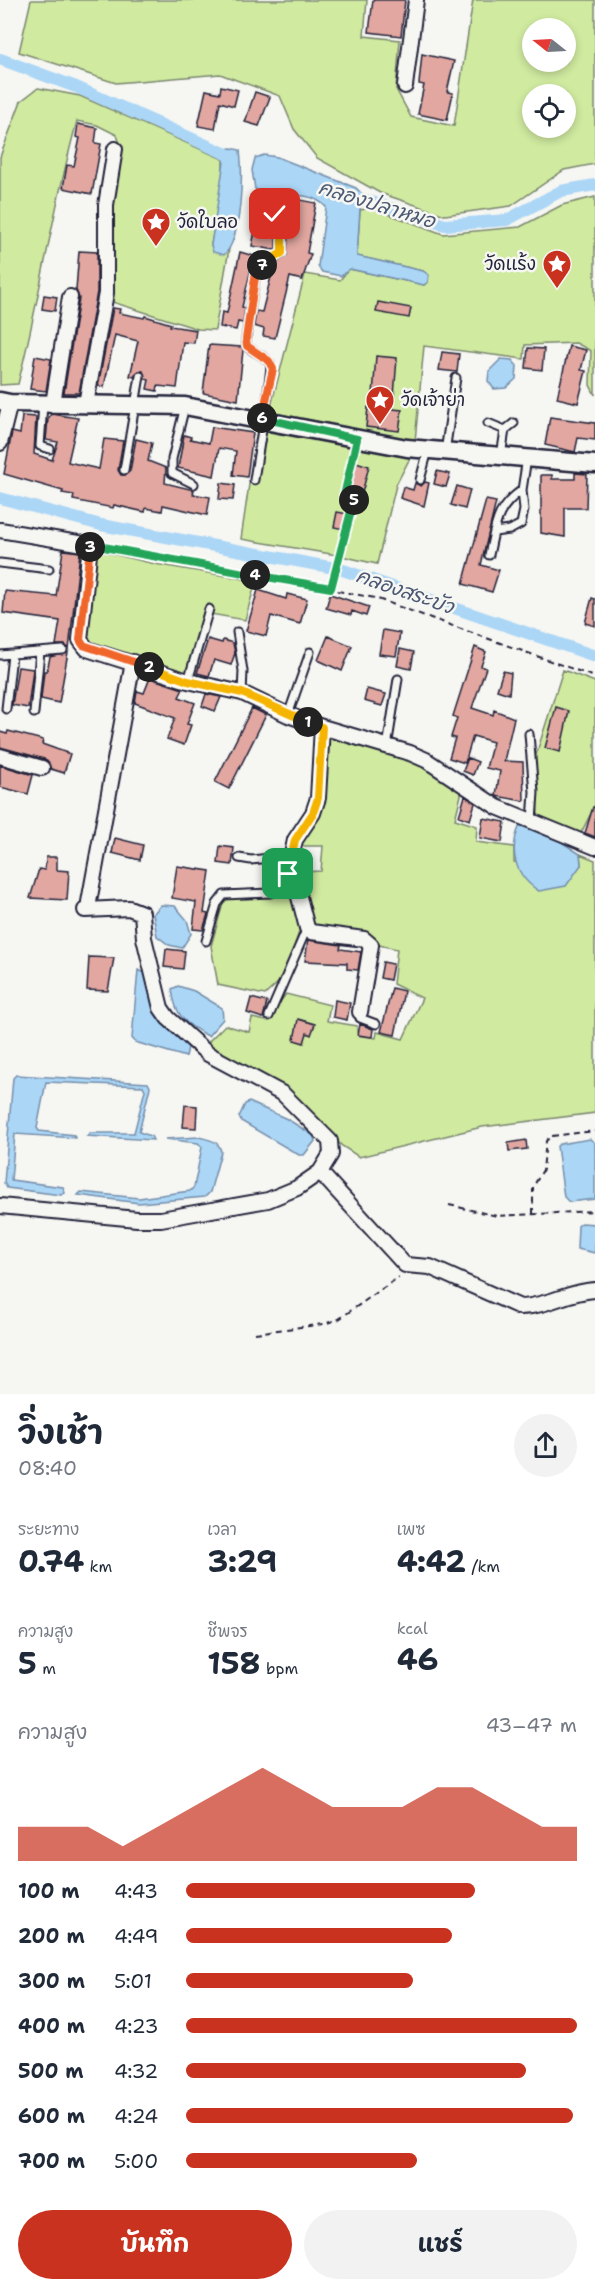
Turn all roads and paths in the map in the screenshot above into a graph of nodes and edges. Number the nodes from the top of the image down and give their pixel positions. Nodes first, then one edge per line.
1 (416, 0) edge
2 (405, 86) dead end
3 (116, 149) dead end
4 (275, 214) dead end
5 (70, 297) dead end
6 (140, 376) dead end
7 (456, 378) dead end
8 (5, 402) edge
9 (48, 404) junction
10 (86, 404) junction
11 (136, 404) junction
12 (185, 405) junction
13 (262, 419) junction
14 (488, 423) dead end
15 (514, 423) dead end
16 (506, 430) junction
17 (357, 439) junction
18 (0, 443) edge
19 (50, 449) dead end
20 (428, 450) junction
21 (445, 452) junction
22 (501, 456) junction
23 (527, 458) junction
24 (595, 464) edge
25 (124, 470) dead end
26 (254, 480) dead end
27 (420, 480) dead end
28 (194, 484) dead end
29 (522, 490) junction
30 (0, 530) edge
31 (494, 532) junction
32 (90, 545) junction
33 (489, 555) dead end
34 (0, 563) edge
35 (50, 569) dead end
36 (331, 588) junction
37 (209, 609) dead end
38 (237, 632) dead end
39 (63, 650) dead end
40 (40, 652) junction
41 (310, 652) dead end
42 (0, 655) edge
43 (12, 655) junction
44 (133, 662) junction
45 (595, 677) edge
46 (398, 680) dead end
47 (188, 681) junction
48 (242, 693) junction
49 (6, 709) dead end
50 (34, 713) dead end
51 (288, 715) junction
52 (322, 727) junction
53 (529, 734) dead end
54 (387, 747) junction
55 (0, 756) edge
56 (42, 768) dead end
57 (532, 821) junction
58 (595, 847) edge
59 (290, 856) junction
60 (239, 858) dead end
61 (288, 874) junction
62 (307, 928) junction
63 (206, 941) dead end
64 (360, 1012) joint
65 (269, 1016) dead end
66 (376, 1024) dead end
67 (595, 1131) edge
68 (320, 1172) junction
69 (449, 1205) dead end
70 (0, 1206) edge
71 (595, 1211) edge
72 (533, 1214) junction
73 (411, 1267) junction
74 (595, 1290) edge
75 (255, 1333) dead end

1 - 2 street
3 - 10 street
4 - 13 lane
5 - 9 street
6 - 11 lane
7 - 21 lane
8 - 9 street
8 - 18 street
9 - 10 street
9 - 19 lane
10 - 11 street
11 - 12 street
11 - 25 lane
12 - 13 street
12 - 28 lane
13 - 17 street
13 - 26 lane
14 - 16 lane
15 - 16 lane
16 - 22 lane
17 - 20 street
17 - 36 path
20 - 21 street
20 - 27 lane
21 - 22 street
22 - 23 street
23 - 24 street
23 - 29 lane
29 - 31 lane
29 - 31 lane
30 - 32 street
31 - 33 lane
32 - 36 path
32 - 44 street
34 - 35 lane
36 - 45 path
37 - 47 lane
38 - 48 lane
39 - 40 lane
40 - 43 lane
40 - 50 lane
41 - 51 lane
42 - 43 lane
43 - 49 lane
44 - 47 street
44 - 68 street
46 - 54 lane
47 - 48 street
48 - 51 street
51 - 52 street
52 - 54 street
52 - 59 street
53 - 57 lane
54 - 57 street
55 - 56 street
57 - 58 street
59 - 60 lane
59 - 61 street
61 - 62 street
61 - 63 lane
62 - 64 street
62 - 65 lane
64 - 66 lane
67 - 72 path
68 - 70 street
68 - 73 street
69 - 72 path
71 - 72 path
73 - 74 street
73 - 75 path

